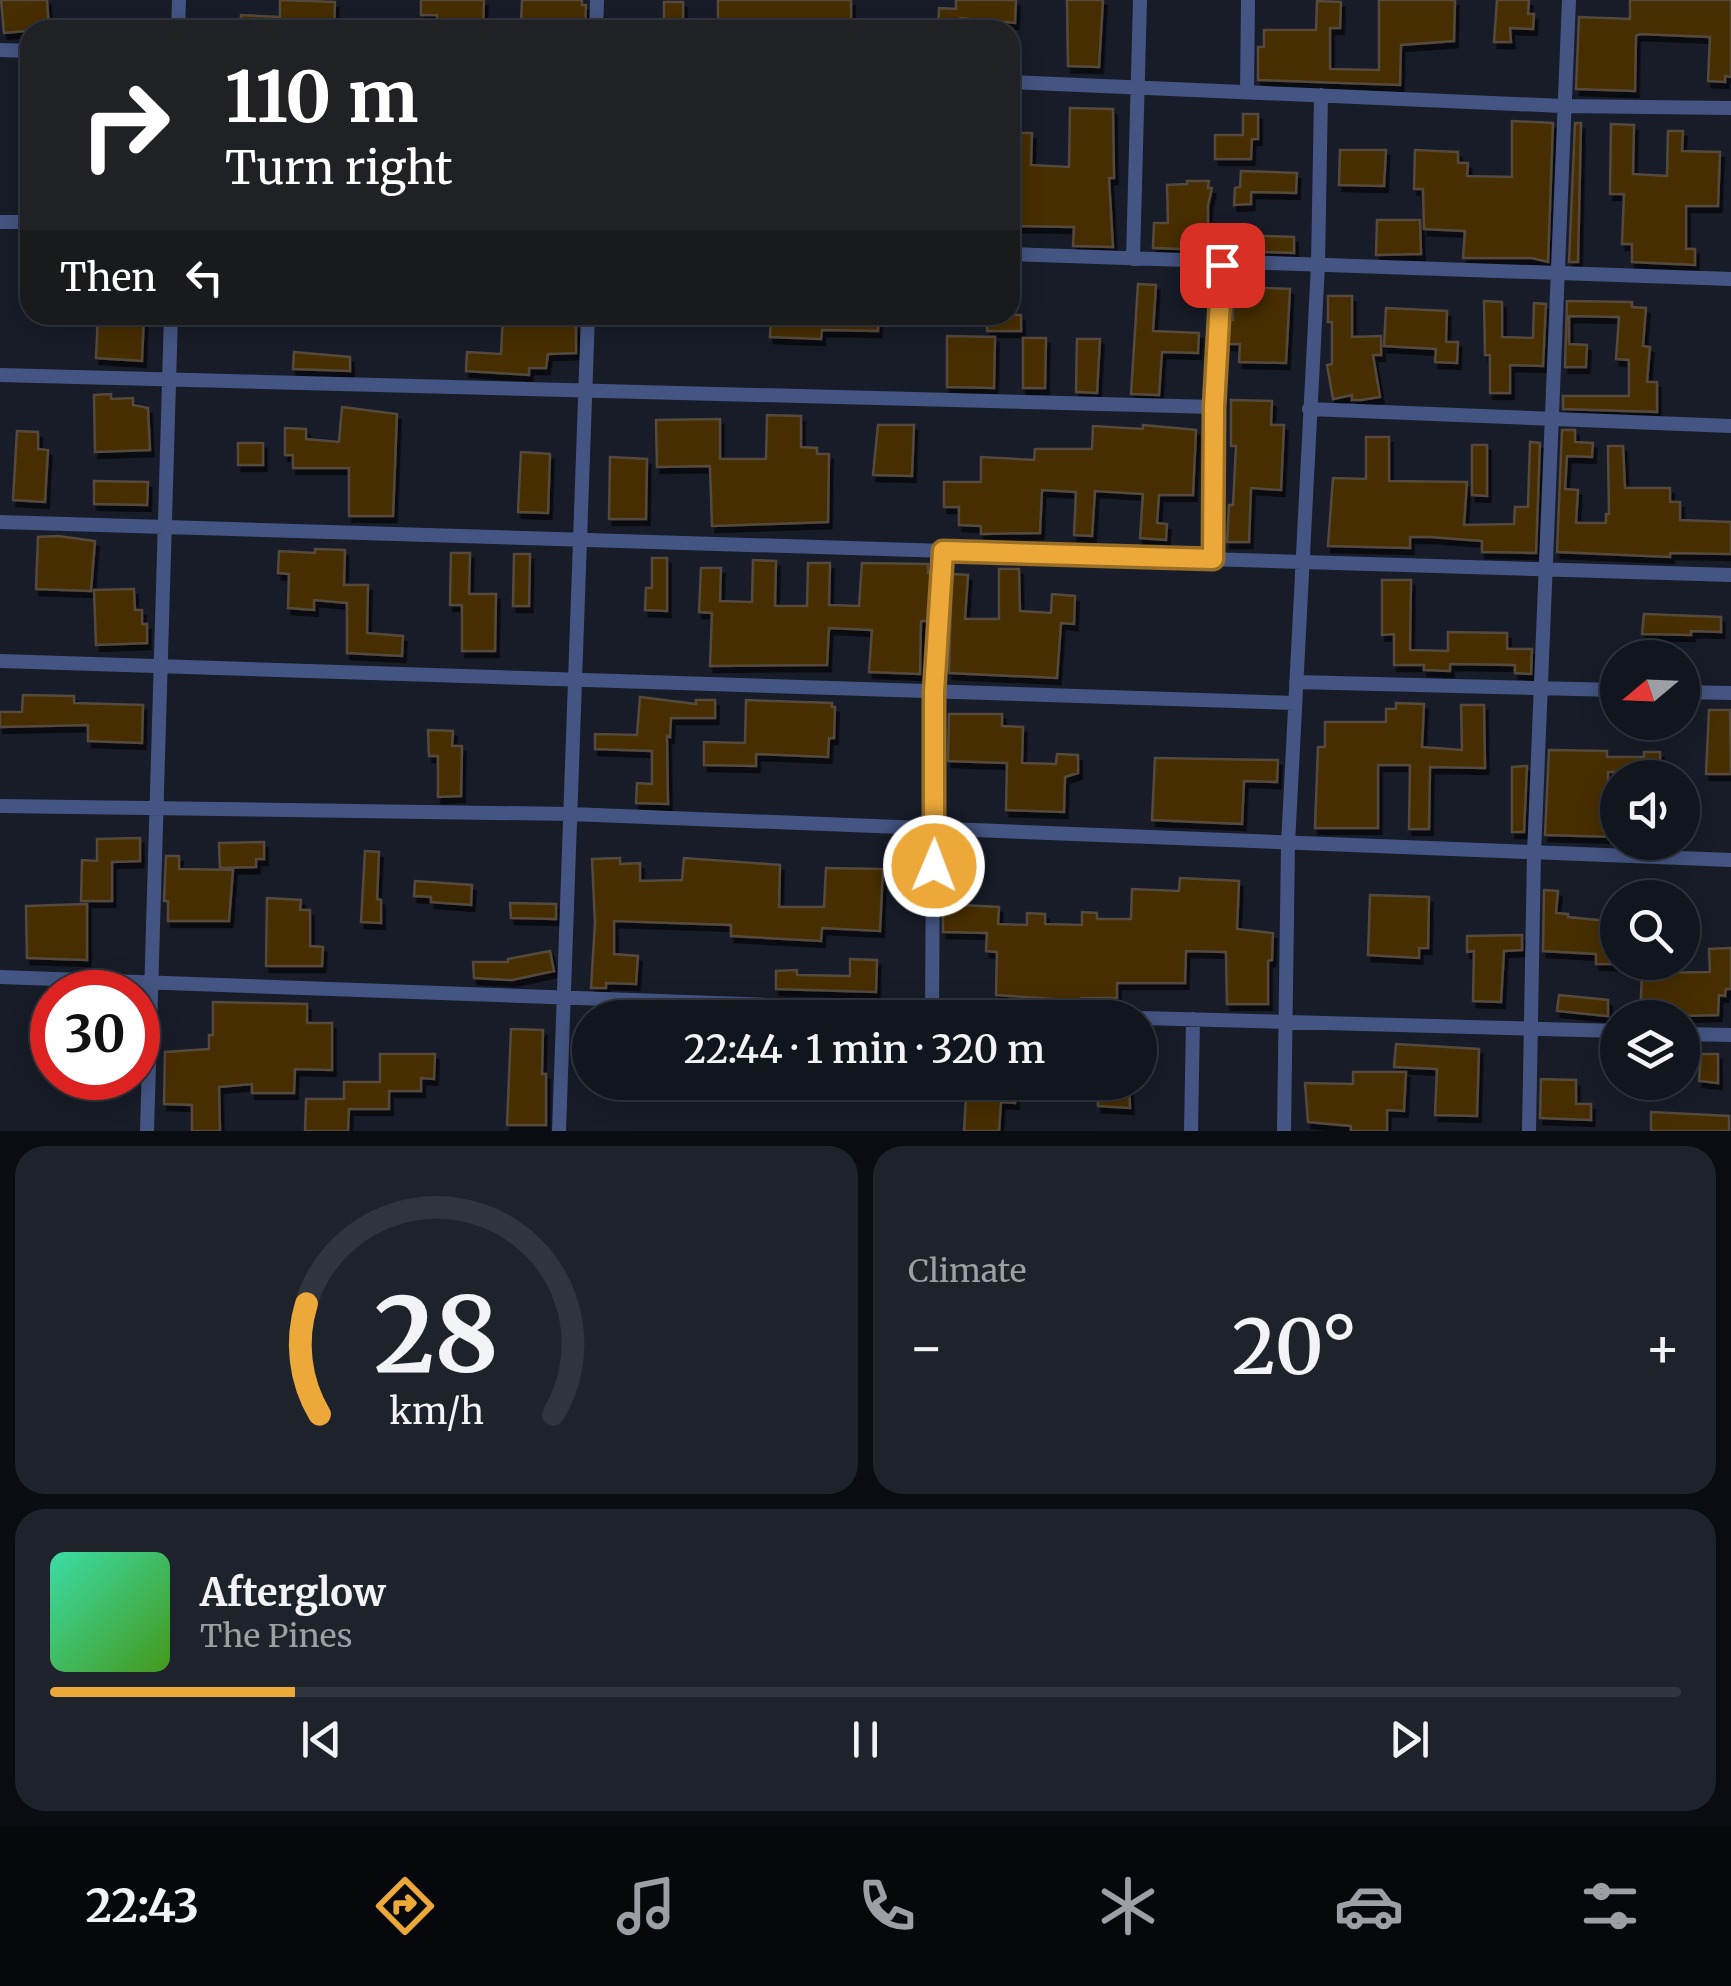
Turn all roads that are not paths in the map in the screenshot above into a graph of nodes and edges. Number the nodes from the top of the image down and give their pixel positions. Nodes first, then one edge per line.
1 (1140, 0) edge
2 (1248, 0) edge
3 (1568, 0) edge
4 (1020, 82) edge
5 (1138, 86) junction
6 (1247, 91) junction
7 (1322, 95) junction
8 (1563, 106) junction
9 (1731, 108) edge
10 (1020, 254) edge
11 (1133, 259) junction
12 (1222, 265) junction
13 (1318, 265) junction
14 (1558, 274) junction
15 (1731, 278) edge
16 (171, 325) edge
17 (588, 325) edge
18 (0, 375) edge
19 (169, 380) junction
20 (586, 389) junction
21 (1214, 407) junction
22 (1309, 410) junction
23 (1552, 421) junction
24 (1731, 426) edge
25 (0, 522) edge
26 (164, 527) junction
27 (580, 538) junction
28 (943, 551) junction
29 (1213, 559) junction
30 (1302, 562) junction
31 (1548, 569) junction
32 (1731, 575) edge
33 (0, 661) edge
34 (160, 666) junction
35 (576, 679) junction
36 (1296, 682) junction
37 (1542, 688) junction
38 (1600, 690) edge
39 (934, 692) junction
40 (1700, 693) edge
41 (1731, 694) edge
42 (1295, 703) junction
43 (0, 806) edge
44 (158, 808) junction
45 (572, 814) junction
46 (935, 830) junction
47 (1288, 844) junction
48 (1534, 854) junction
49 (1731, 860) edge
50 (151, 970) edge
51 (0, 977) edge
52 (30, 978) edge
53 (160, 982) edge
54 (563, 996) junction
55 (655, 1000) edge
56 (932, 1000) edge
57 (1157, 1018) edge
58 (1193, 1019) junction
59 (1285, 1021) junction
60 (1530, 1028) junction
61 (1600, 1031) edge
62 (1700, 1034) edge
63 (1731, 1035) edge
64 (148, 1100) edge
65 (147, 1131) edge
66 (559, 1131) edge
67 (1191, 1131) edge
68 (1284, 1131) edge
69 (1529, 1131) edge

1 - 5 street
2 - 6 street
3 - 8 street
4 - 5 street
5 - 6 street
5 - 11 street
6 - 7 street
7 - 8 street
7 - 13 street
8 - 9 street
8 - 14 street
10 - 11 street
11 - 12 street
11 - 13 street
12 - 13 street
12 - 21 street
13 - 14 street
13 - 22 street
14 - 15 street
14 - 23 street
16 - 19 street
17 - 20 street
18 - 19 street
19 - 20 street
19 - 26 street
20 - 21 street
20 - 27 street
21 - 29 street
22 - 23 street
22 - 30 street
23 - 24 street
23 - 31 street
25 - 26 street
26 - 27 street
26 - 34 street
27 - 28 street
27 - 35 street
28 - 29 street
28 - 39 street
29 - 30 street
30 - 31 street
30 - 36 street
31 - 32 street
31 - 37 street
33 - 34 street
34 - 35 street
34 - 44 street
35 - 39 street
35 - 45 street
36 - 37 street
36 - 42 street
37 - 38 street
37 - 48 street
39 - 42 street
39 - 46 street
40 - 41 street
42 - 47 street
43 - 44 street
44 - 45 street
44 - 50 street
45 - 46 street
45 - 54 street
46 - 47 street
46 - 56 street
47 - 48 street
47 - 59 street
48 - 49 street
48 - 60 street
51 - 52 street
53 - 54 street
54 - 55 street
54 - 66 street
57 - 58 street
58 - 59 street
58 - 67 street
59 - 60 street
59 - 68 street
60 - 61 street
60 - 69 street
62 - 63 street
64 - 65 street

